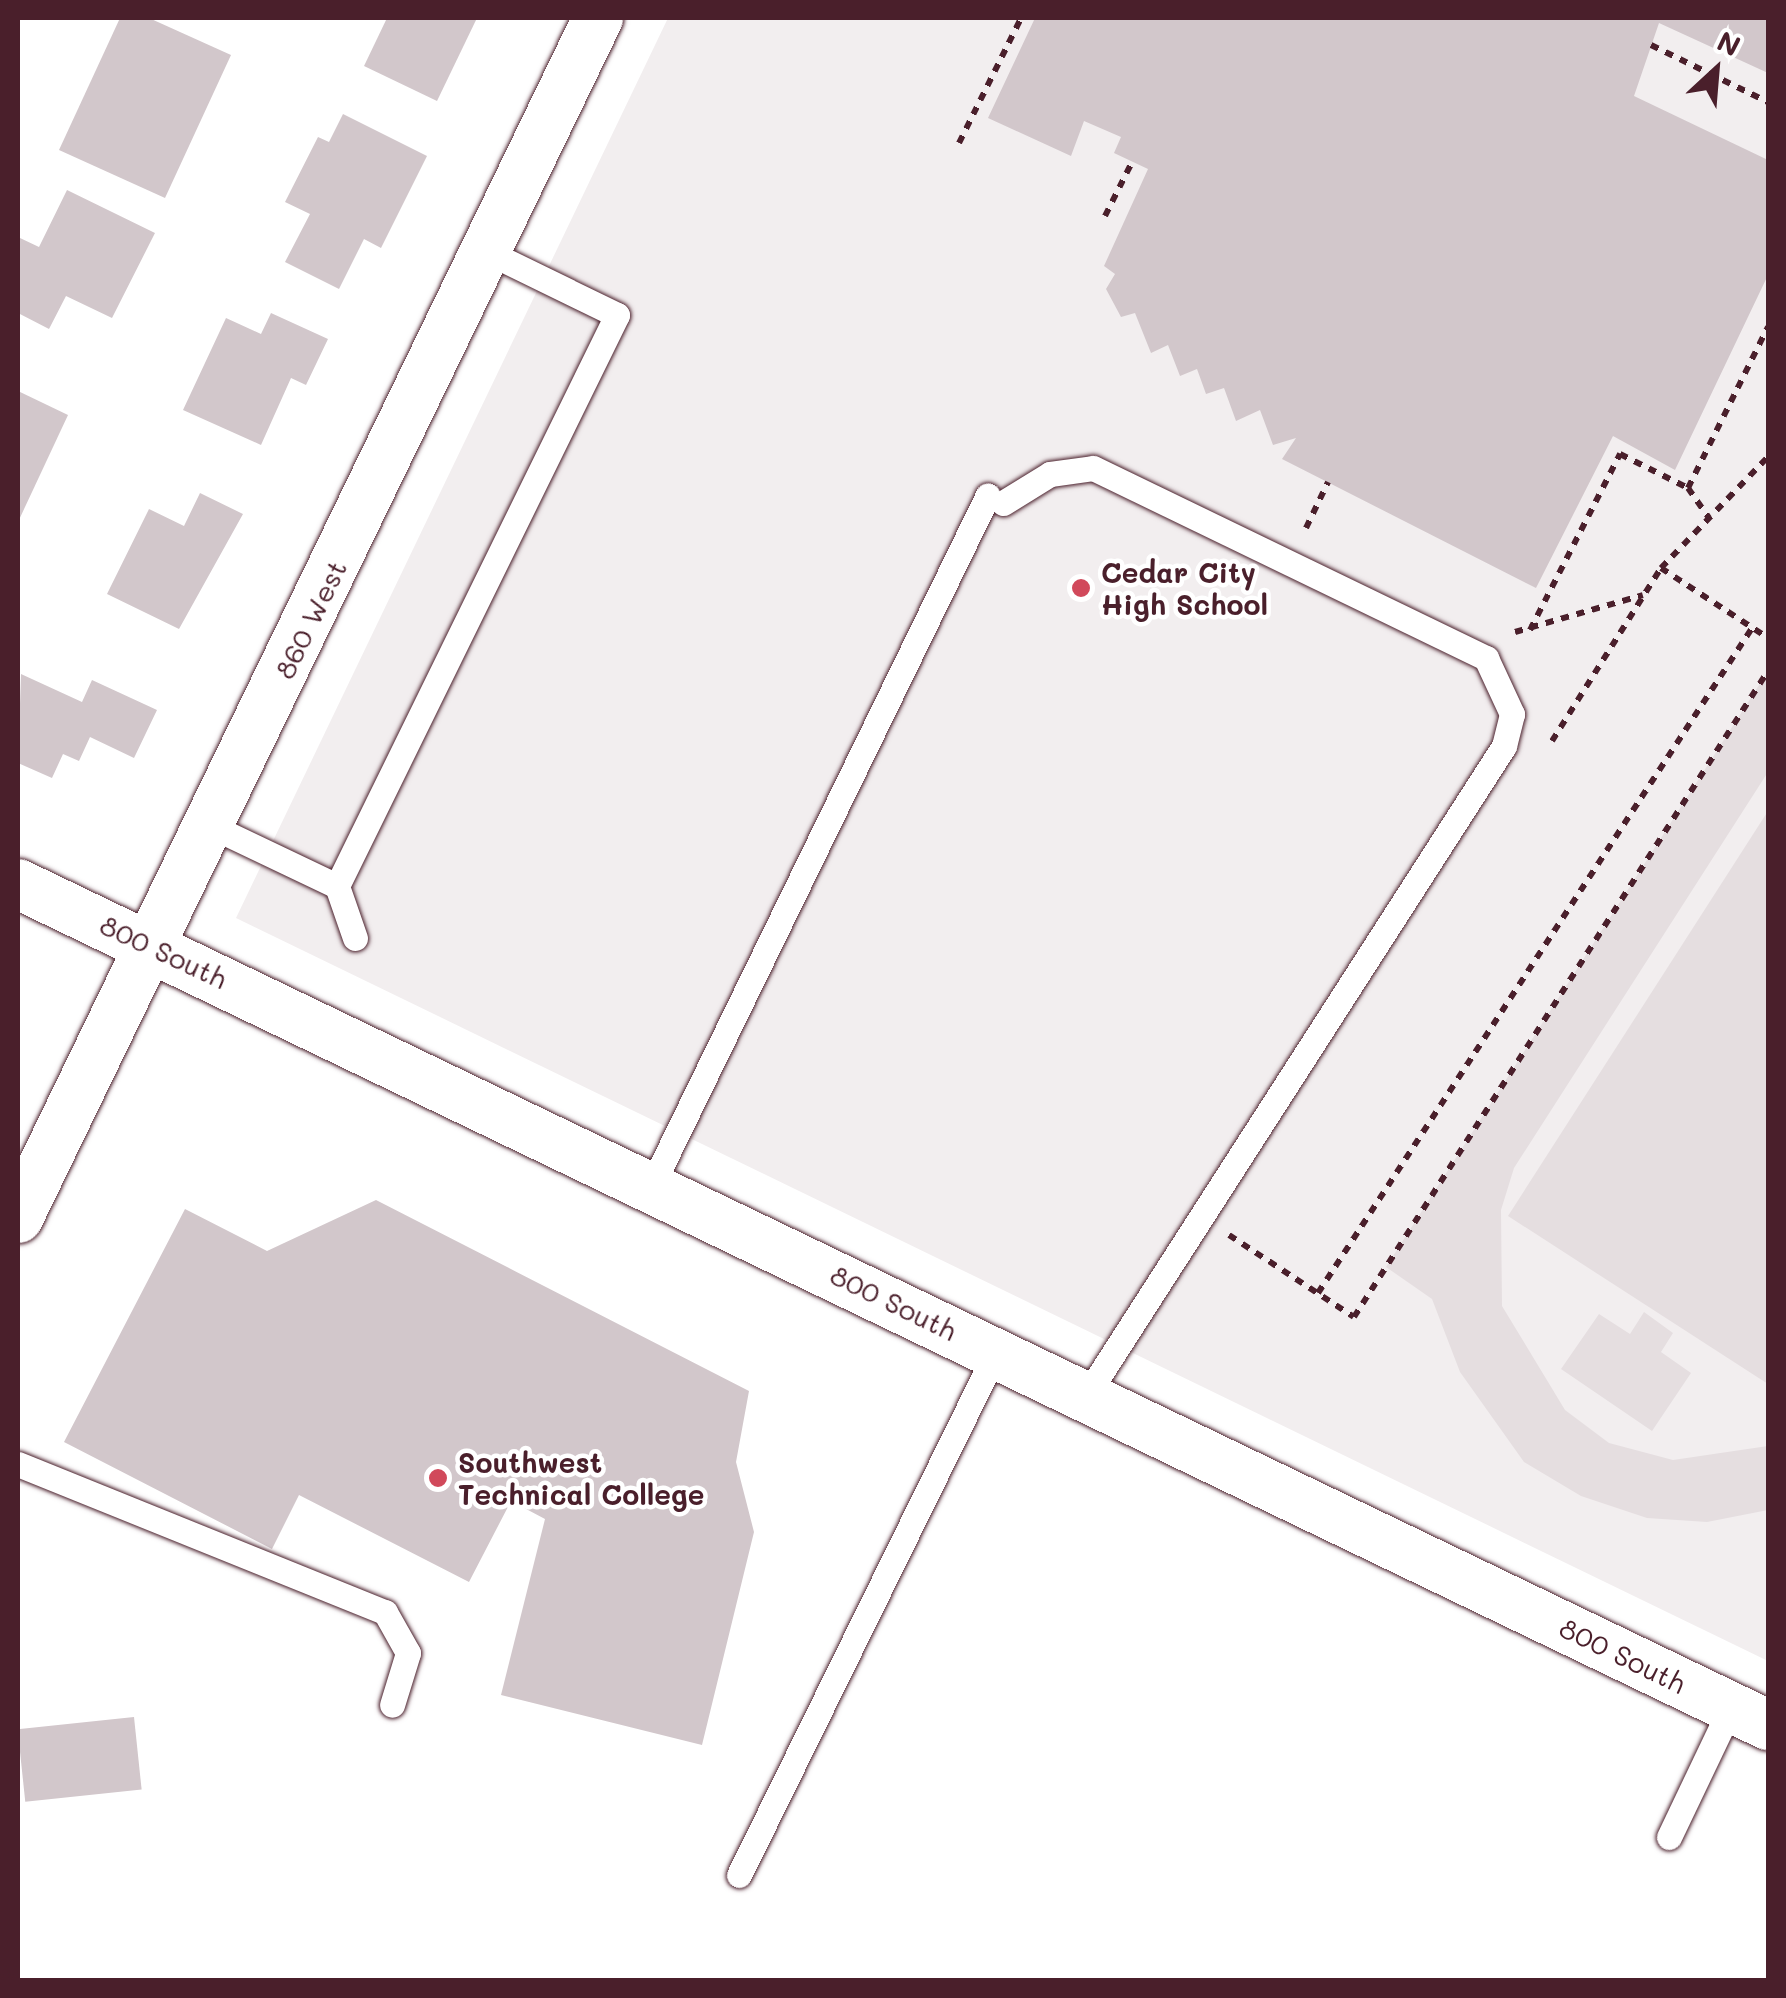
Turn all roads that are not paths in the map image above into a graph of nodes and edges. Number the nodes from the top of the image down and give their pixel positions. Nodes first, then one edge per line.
1 (598, 18) edge
2 (486, 251) junction
3 (210, 826) junction
4 (18, 884) edge
5 (337, 886) junction
6 (356, 938) dead end
7 (154, 944) junction
8 (652, 1185) junction
9 (18, 1218) edge
10 (996, 1352) junction
11 (1086, 1396) junction
12 (18, 1464) edge
13 (392, 1705) dead end
14 (1750, 1716) edge
15 (1669, 1837) dead end
16 (738, 1876) dead end

1 - 2 street, 860 West
2 - 3 street, 860 West
2 - 5 lane
3 - 5 lane
3 - 7 street, 860 West
4 - 7 street, 800 South
5 - 6 lane
7 - 8 street, 800 South
7 - 9 street, 860 West
8 - 10 street, 800 South
8 - 11 lane
10 - 11 street, 800 South
10 - 16 lane
11 - 14 street, 800 South
12 - 13 lane
14 - 15 lane

